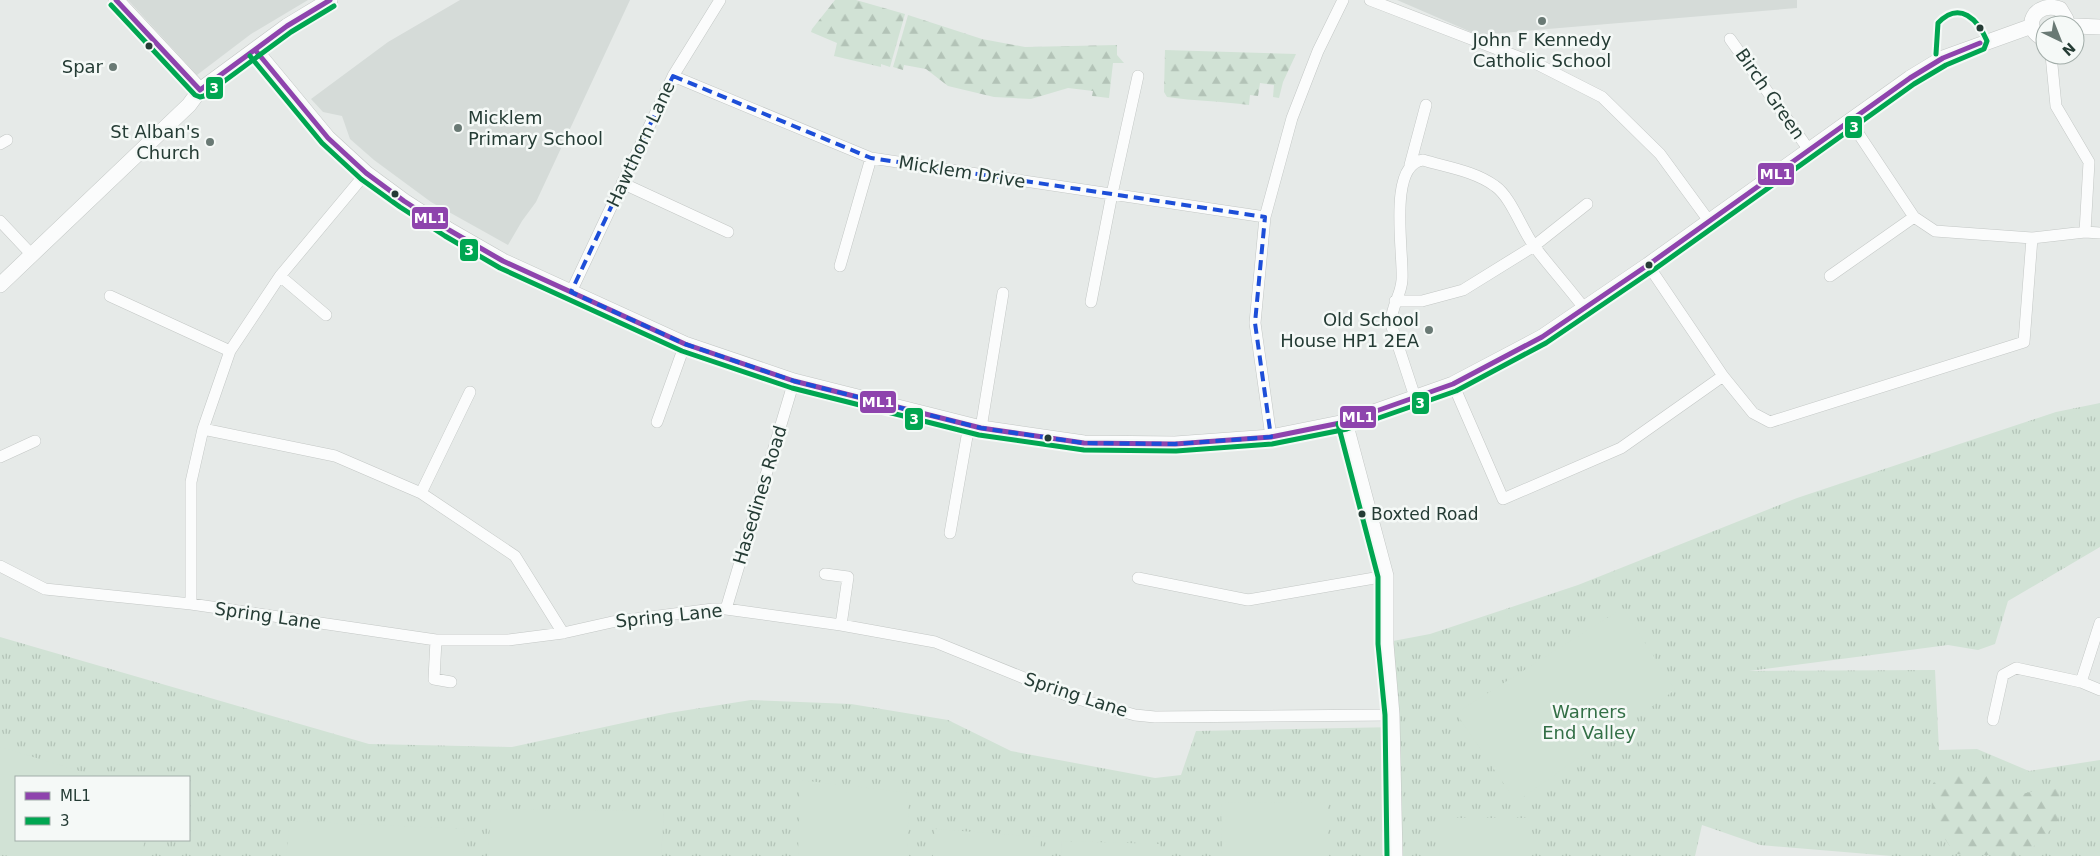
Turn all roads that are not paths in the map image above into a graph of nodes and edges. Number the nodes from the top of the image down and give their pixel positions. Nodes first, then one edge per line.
1 (116, 0) edge
2 (330, 0) edge
3 (720, 0) edge
4 (1343, 0) edge
5 (1370, 0) edge
6 (2049, 2) edge
7 (2064, 15) edge
8 (2032, 26) junction
9 (2085, 26) edge
10 (2100, 27) edge
11 (2035, 31) edge
12 (1730, 39) dead end
13 (256, 51) junction
14 (2052, 65) edge
15 (672, 76) junction
16 (1138, 76) dead end
17 (200, 90) junction
18 (1426, 105) dead end
19 (1850, 121) junction
20 (1809, 150) junction
21 (871, 158) junction
22 (1410, 165) junction
23 (366, 173) junction
24 (622, 183) junction
25 (1112, 194) junction
26 (1588, 204) dead end
27 (1266, 217) junction
28 (1914, 217) junction
29 (1709, 221) junction
30 (0, 222) edge
31 (728, 232) dead end
32 (2085, 232) junction
33 (2100, 233) edge
34 (2032, 238) junction
35 (1534, 246) junction
36 (32, 255) junction
37 (1648, 265) junction
38 (840, 266) dead end
39 (280, 276) junction
40 (1830, 276) dead end
41 (0, 285) edge
42 (571, 292) junction
43 (1003, 293) dead end
44 (110, 296) dead end
45 (1395, 301) junction
46 (1091, 302) dead end
47 (1584, 308) junction
48 (326, 315) dead end
49 (685, 344) junction
50 (230, 351) junction
51 (1723, 376) junction
52 (794, 381) junction
53 (1453, 384) junction
54 (470, 392) dead end
55 (1415, 398) junction
56 (657, 422) dead end
57 (1345, 422) junction
58 (975, 427) junction
59 (203, 429) junction
60 (1271, 436) junction
61 (35, 441) dead end
62 (0, 457) edge
63 (421, 493) junction
64 (950, 533) dead end
65 (0, 566) edge
66 (825, 574) dead end
67 (1386, 576) junction
68 (1138, 578) dead end
69 (190, 604) junction
70 (726, 610) junction
71 (2100, 623) edge
72 (840, 625) junction
73 (563, 633) junction
74 (436, 640) junction
75 (451, 682) dead end
76 (2081, 682) junction
77 (2100, 690) edge
78 (1392, 714) junction
79 (1993, 720) dead end
80 (1395, 856) edge

1 - 17 street
2 - 13 street
3 - 15 street, Hawthorn Lane
4 - 27 street
5 - 29 street
6 - 7 street
6 - 8 street
8 - 11 street
8 - 19 street
9 - 10 street
12 - 20 street, Birch Green
13 - 17 street
13 - 23 street
14 - 32 street
15 - 21 street, Micklem Drive
15 - 24 street, Hawthorn Lane
16 - 25 street
17 - 36 street
18 - 22 street
19 - 20 street
19 - 28 street
20 - 29 street
21 - 25 street, Micklem Drive
21 - 38 street
22 - 35 street
22 - 45 street
23 - 39 street
23 - 42 street
24 - 31 street
24 - 42 street, Hawthorn Lane
25 - 27 street, Micklem Drive
25 - 46 street
26 - 35 street
27 - 60 street
28 - 34 street
28 - 40 street
29 - 37 street
30 - 36 street
32 - 33 street
32 - 34 street
34 - 51 street
35 - 45 street
35 - 47 street
36 - 41 street
37 - 47 street
37 - 51 street
39 - 48 street
39 - 50 street
42 - 49 street
43 - 58 street
44 - 50 street
45 - 55 street
47 - 53 street
49 - 52 street
49 - 56 street
50 - 59 street
51 - 53 street
52 - 58 street
52 - 70 street, Hasedines Road
53 - 55 street
54 - 63 street
55 - 57 street
57 - 60 street
57 - 67 street
58 - 60 street
58 - 64 street
59 - 63 street
59 - 69 street
61 - 62 street
63 - 73 street
65 - 69 street, Spring Lane
66 - 72 street
67 - 68 street
67 - 78 street
69 - 74 street, Spring Lane
70 - 72 street, Spring Lane
70 - 73 street, Spring Lane
71 - 76 street
72 - 78 street, Spring Lane
73 - 74 street, Spring Lane
74 - 75 street
76 - 77 street
76 - 79 street
78 - 80 street

